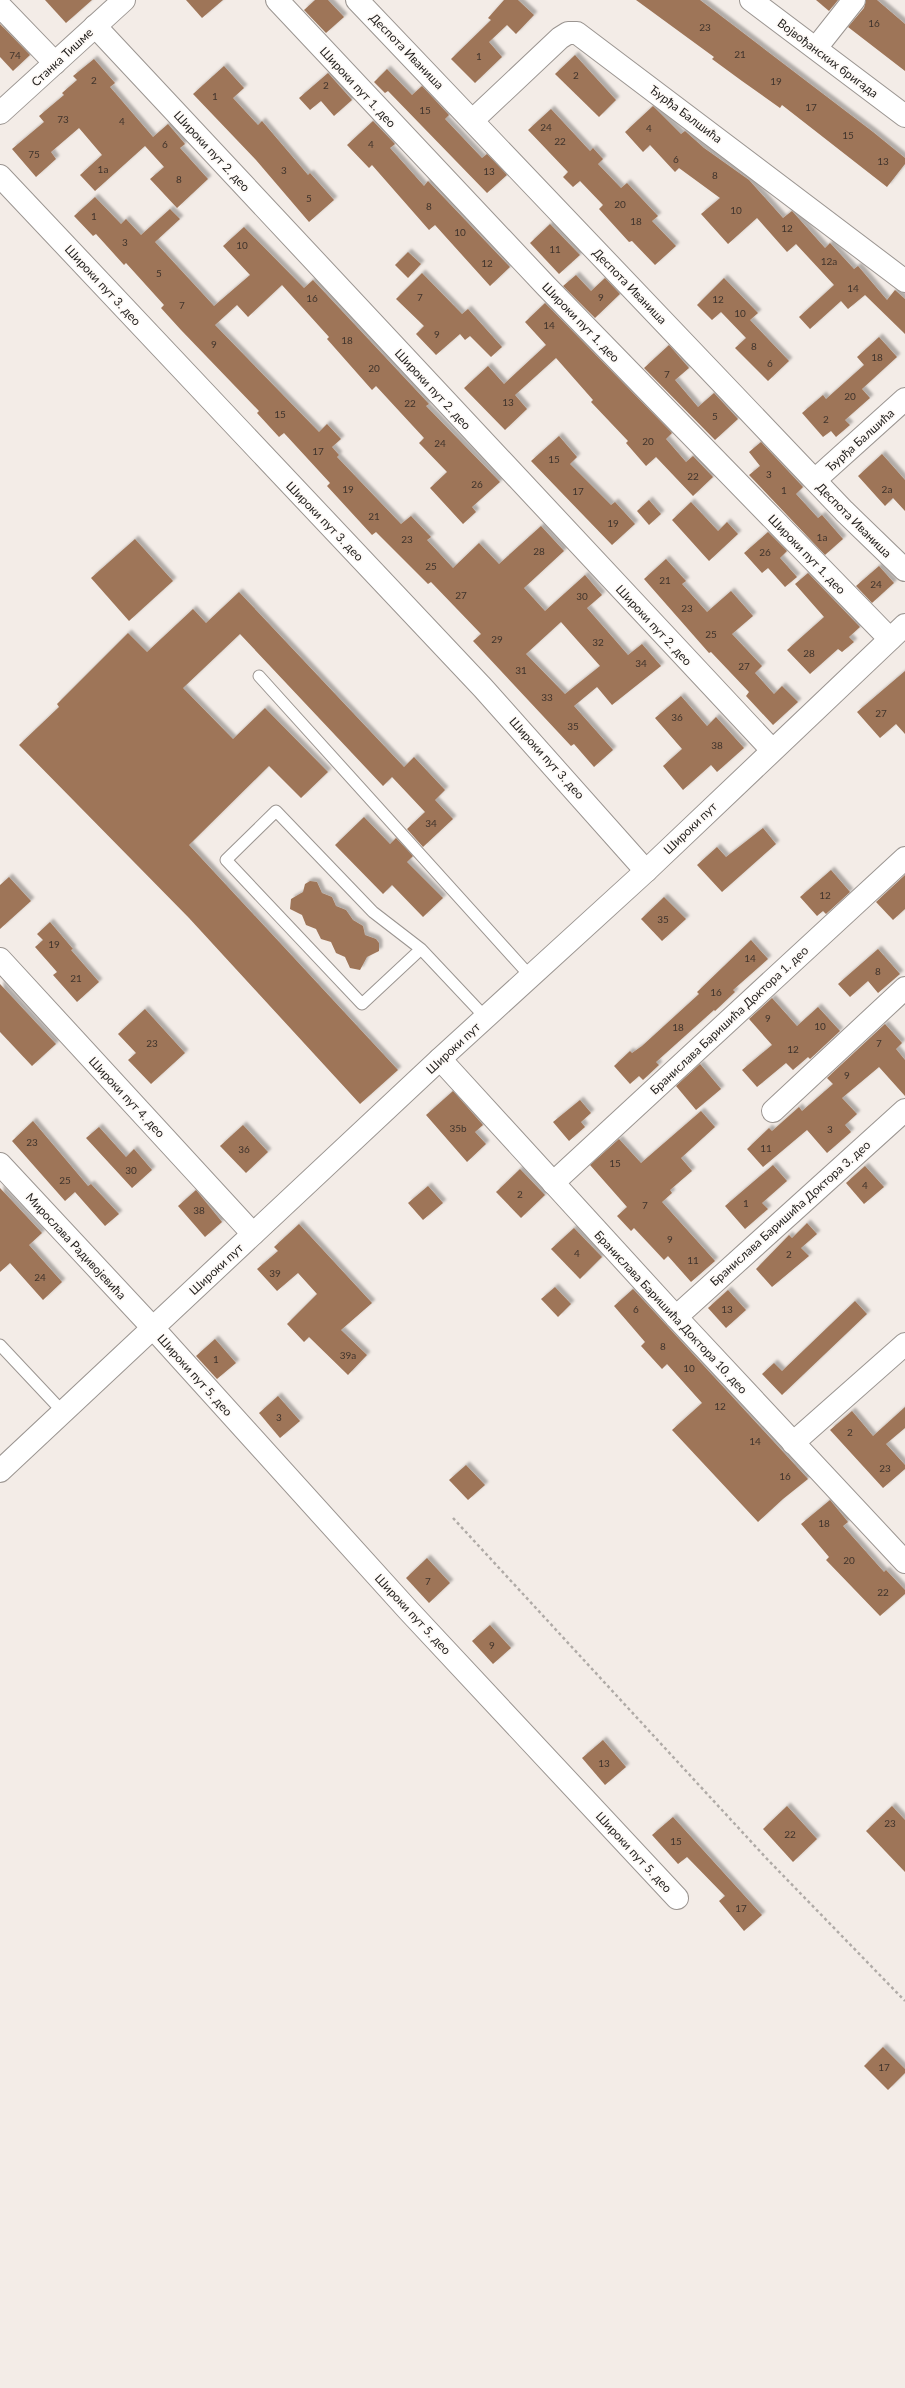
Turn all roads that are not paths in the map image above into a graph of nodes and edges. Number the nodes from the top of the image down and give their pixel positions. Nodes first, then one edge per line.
1 (122, 0) edge
2 (277, 0) edge
3 (357, 0) edge
4 (751, 0) edge
5 (854, 0) edge
6 (0, 6) edge
7 (96, 26) junction
8 (816, 48) junction
9 (55, 63) junction
10 (0, 113) edge
11 (905, 116) edge
12 (473, 120) junction
13 (0, 176) edge
14 (905, 281) edge
15 (905, 399) edge
16 (815, 480) junction
17 (905, 570) edge
18 (897, 632) edge
19 (259, 676) dead end
20 (772, 750) junction
21 (905, 858) edge
22 (646, 870) junction
23 (421, 949) junction
24 (0, 960) edge
25 (531, 977) junction
26 (905, 988) edge
27 (486, 1018) junction
28 (440, 1059) junction
29 (905, 1110) edge
30 (773, 1111) dead end
31 (0, 1164) edge
32 (553, 1183) junction
33 (253, 1234) junction
34 (676, 1317) junction
35 (153, 1328) junction
36 (905, 1344) edge
37 (0, 1345) edge
38 (63, 1412) junction
39 (793, 1443) junction
40 (0, 1470) edge
41 (901, 1549) edge
42 (677, 1898) dead end

1 - 7 street, Станка Тишме
2 - 18 street, Широки пут 1. део
3 - 12 street, Деспота Иваниша
4 - 8 street, Војвођанских бригада
5 - 8 street
6 - 9 street
7 - 9 street, Станка Тишме
7 - 20 street, Широки пут 2. део
8 - 11 street, Војвођанских бригада
9 - 10 street, Станка Тишме
12 - 14 street, Ђурђа Балшића
12 - 16 street, Деспота Иваниша
13 - 22 street, Широки пут 3. део
15 - 16 street, Ђурђа Балшића
16 - 17 street, Деспота Иваниша
18 - 20 street, Широки пут
19 - 25 lane
20 - 22 street, Широки пут
21 - 32 street, Бранислава Баришића Доктора 1. део
22 - 25 street, Широки пут
23 - 23 lane
23 - 27 lane
24 - 33 street, Широки пут 4. део
25 - 27 street, Широки пут
26 - 30 street
27 - 28 street, Широки пут
28 - 32 street, Бранислава Баришића Доктора 10. део
28 - 33 street, Широки пут
29 - 34 street, Бранислава Баришића Доктора 3. део
31 - 35 street, Мирослава Радивојевића
32 - 34 street, Бранислава Баришића Доктора 10. део
33 - 35 street, Широки пут
34 - 39 street, Бранислава Баришића Доктора 10. део
35 - 38 street, Широки пут
35 - 42 street, Широки пут 5. део
36 - 39 street
37 - 38 lane
38 - 40 street, Широки пут
39 - 41 street, Бранислава Баришића Доктора 10. део

